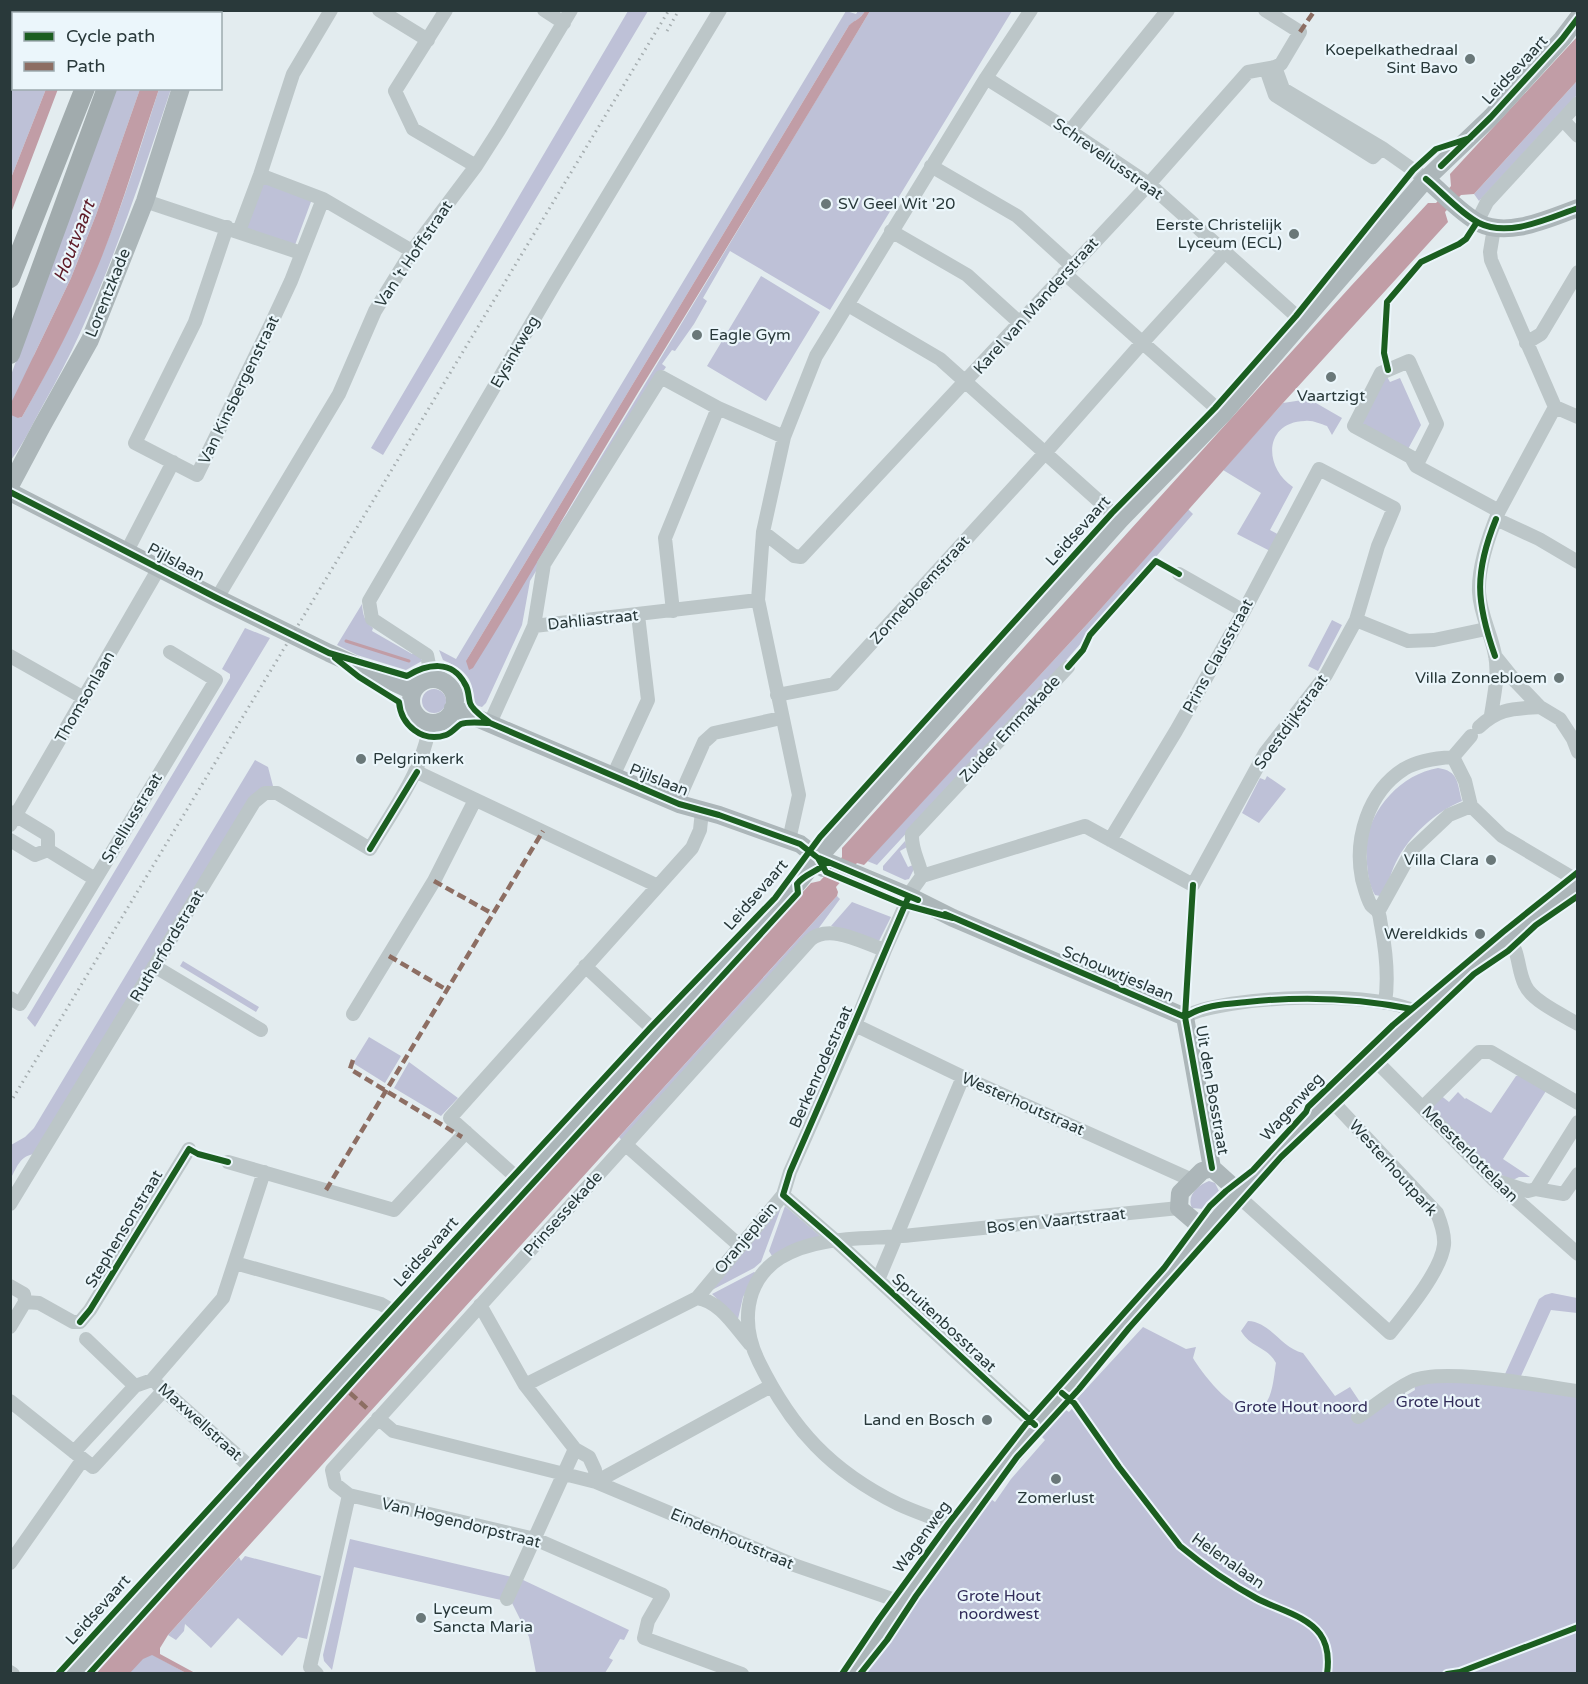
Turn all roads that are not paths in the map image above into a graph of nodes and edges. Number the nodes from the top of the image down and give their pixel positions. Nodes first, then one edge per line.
1 (331, 10) edge
2 (379, 10) edge
3 (446, 10) edge
4 (544, 10) edge
5 (572, 10) edge
6 (720, 10) edge
7 (1031, 10) edge
8 (1168, 10) edge
9 (1265, 10) edge
10 (1578, 18) edge
11 (564, 23) junction
12 (428, 40) junction
13 (1270, 68) junction
14 (986, 78) junction
15 (84, 90) edge
16 (106, 90) edge
17 (180, 90) edge
18 (1578, 104) edge
19 (1563, 120) junction
20 (1070, 131) junction
21 (1578, 136) edge
22 (932, 165) junction
23 (476, 166) junction
24 (260, 175) junction
25 (1426, 179) junction
26 (1149, 184) junction
27 (323, 198) junction
28 (145, 201) junction
29 (1578, 208) edge
30 (1485, 225) junction
31 (233, 229) junction
32 (891, 231) junction
33 (412, 251) junction
34 (1225, 252) junction
35 (301, 254) junction
36 (1068, 269) junction
37 (1578, 272) edge
38 (10, 278) edge
39 (848, 305) junction
40 (1303, 322) junction
41 (1020, 323) junction
42 (1142, 343) junction
43 (1526, 343) junction
44 (10, 354) edge
45 (966, 382) junction
46 (1555, 407) junction
47 (718, 408) junction
48 (1223, 414) junction
49 (1578, 417) edge
50 (784, 437) junction
51 (1045, 453) junction
52 (173, 462) junction
53 (1416, 466) junction
54 (10, 486) edge
55 (10, 492) edge
56 (1394, 508) joint
57 (1498, 515) junction
58 (1120, 520) junction
59 (763, 532) junction
60 (127, 551) junction
61 (1578, 562) edge
62 (159, 568) junction
63 (1179, 574) dead end
64 (217, 598) junction
65 (758, 600) junction
66 (673, 611) junction
67 (1244, 611) junction
68 (638, 615) junction
69 (1356, 620) junction
70 (534, 626) junction
71 (1486, 629) junction
72 (170, 652) dead end
73 (10, 656) edge
74 (1495, 656) junction
75 (1068, 667) dead end
76 (432, 679) junction
77 (413, 691) junction
78 (777, 695) junction
79 (84, 698) junction
80 (1540, 707) junction
81 (453, 708) junction
82 (1491, 715) junction
83 (782, 718) junction
84 (430, 722) junction
85 (490, 723) junction
86 (1578, 752) edge
87 (1453, 757) junction
88 (417, 772) junction
89 (613, 776) junction
90 (475, 800) junction
91 (677, 803) junction
92 (1471, 806) junction
93 (702, 811) junction
94 (12, 818) edge
95 (10, 840) edge
96 (789, 840) junction
97 (1110, 840) junction
98 (48, 850) junction
99 (824, 864) junction
100 (922, 876) junction
101 (851, 878) joint
102 (95, 879) junction
103 (1578, 883) edge
104 (658, 886) junction
105 (907, 901) junction
106 (1378, 912) junction
107 (1508, 937) junction
108 (885, 950) junction
109 (154, 966) junction
110 (585, 966) junction
111 (15, 1001) edge
112 (1385, 1003) junction
113 (353, 1014) dead end
114 (1419, 1014) junction
115 (1185, 1017) junction
116 (1578, 1024) edge
117 (855, 1025) junction
118 (261, 1030) dead end
119 (660, 1036) junction
120 (1373, 1058) junction
121 (963, 1077) junction
122 (1331, 1100) junction
123 (1577, 1103) edge
124 (1423, 1107) junction
125 (1578, 1122) edge
126 (466, 1132) junction
127 (627, 1145) junction
128 (189, 1149) dead end
129 (228, 1162) dead end
130 (1212, 1168) junction
131 (264, 1172) junction
132 (1578, 1174) edge
133 (1192, 1180) junction
134 (1494, 1180) junction
135 (525, 1185) junction
136 (1536, 1189) junction
137 (783, 1195) junction
138 (1238, 1196) junction
139 (10, 1204) edge
140 (1179, 1208) junction
141 (1207, 1232) junction
142 (896, 1237) junction
143 (835, 1240) junction
144 (740, 1246) junction
145 (1578, 1254) edge
146 (235, 1263) junction
147 (878, 1280) junction
148 (10, 1286) edge
149 (697, 1298) junction
150 (25, 1302) junction
151 (480, 1305) junction
152 (402, 1316) junction
153 (10, 1326) edge
154 (86, 1339) dead end
155 (750, 1344) junction
156 (152, 1380) junction
157 (525, 1385) junction
158 (135, 1386) junction
159 (771, 1386) junction
160 (164, 1390) junction
161 (1578, 1391) edge
162 (10, 1401) edge
163 (1358, 1417) dead end
164 (378, 1418) junction
165 (1036, 1426) junction
166 (575, 1449) junction
167 (79, 1455) junction
168 (257, 1473) junction
169 (564, 1475) junction
170 (596, 1482) junction
171 (349, 1495) junction
172 (957, 1528) junction
173 (535, 1539) junction
174 (10, 1563) edge
175 (507, 1599) dead end
176 (901, 1602) junction
177 (74, 1674) edge
178 (317, 1674) edge
179 (742, 1674) edge
180 (851, 1674) edge

1 - 24 street
2 - 12 street
3 - 12 street
4 - 11 street
5 - 11 street, Van 't Hoffstraat
6 - 76 street, Eysinkweg
7 - 14 street
8 - 20 street
9 - 13 street
10 - 25 street, Leidsevaart
11 - 23 street, Van 't Hoffstraat
12 - 23 street
13 - 25 street
13 - 26 street, Karel van Manderstraat
14 - 20 street, Schreveliusstraat
14 - 22 street
15 - 38 main road
16 - 44 main road
17 - 28 street, Lorentzkade
18 - 19 street
19 - 21 street
19 - 30 street
20 - 26 street, Schreveliusstraat
22 - 32 street
22 - 36 street
23 - 33 street, Van 't Hoffstraat
24 - 27 street
24 - 31 street
25 - 30 street
25 - 40 street, Leidsevaart
26 - 34 street, Schreveliusstraat
26 - 36 street, Karel van Manderstraat
27 - 33 street
27 - 35 street
28 - 31 street
28 - 54 street, Lorentzkade
29 - 30 street
30 - 43 street
31 - 35 street
31 - 52 street
32 - 39 street
32 - 41 street
33 - 64 street, Van 't Hoffstraat
34 - 40 street, Schreveliusstraat
34 - 42 street, Zonnebloemstraat
35 - 52 street, Van Kinsbergenstraat
36 - 41 street, Karel van Manderstraat
36 - 42 street
37 - 43 street
39 - 45 street
39 - 50 street
40 - 48 street, Leidsevaart
41 - 45 street, Karel van Manderstraat
42 - 48 street
42 - 51 street, Zonnebloemstraat
43 - 46 street
45 - 51 street
45 - 59 street, Karel van Manderstraat
46 - 49 street
46 - 57 street
47 - 50 street
47 - 66 street
47 - 70 street
48 - 58 street, Leidsevaart
50 - 59 street
51 - 58 street
51 - 78 street, Zonnebloemstraat
52 - 60 street, Van Kinsbergenstraat
53 - 53 street
53 - 57 street
55 - 60 street, Pijlslaan
56 - 67 street, Prins Clausstraat
56 - 69 street, Soestdijkstraat
57 - 61 street
57 - 71 street
58 - 99 street, Leidsevaart
59 - 65 street
60 - 62 street, Pijlslaan
62 - 64 street, Pijlslaan
62 - 79 street, Thomsonlaan
63 - 67 street
64 - 77 street, Pijlslaan
65 - 66 street, Dahliastraat
65 - 78 street
66 - 68 street, Dahliastraat
67 - 97 street, Prins Clausstraat
68 - 70 street, Dahliastraat
68 - 89 street
69 - 71 street
69 - 97 street, Soestdijkstraat
70 - 85 street, Dahliastraat
71 - 74 street
72 - 102 street, Snelliusstraat
73 - 79 street
74 - 80 street
74 - 82 street
75 - 100 street, Zuider Emmakade
76 - 77 street
76 - 81 street
77 - 84 street
78 - 83 street
79 - 94 street, Thomsonlaan
80 - 82 street
80 - 86 street
81 - 84 street
81 - 85 street, Pijlslaan
82 - 87 street
83 - 91 street
83 - 96 street
84 - 88 street
85 - 89 street, Pijlslaan
87 - 92 street
87 - 106 street
88 - 90 street
88 - 109 street, Rutherfordstraat
89 - 91 street, Pijlslaan
90 - 104 street
90 - 113 street
91 - 93 street, Pijlslaan
92 - 103 street
92 - 106 street
93 - 96 street, Pijlslaan
93 - 104 street
94 - 98 street
95 - 98 street
96 - 99 street, Pijlslaan
97 - 100 street
98 - 102 street
99 - 101 street, Pijlslaan
99 - 119 street, Leidsevaart
100 - 105 street, Berkenrodestraat
101 - 105 street, Schouwtjeslaan
102 - 111 street, Snelliusstraat
103 - 107 street, Wagenweg
104 - 110 street
105 - 108 street, Berkenrodestraat
105 - 115 street, Schouwtjeslaan
106 - 112 street
107 - 114 street, Wagenweg
107 - 116 street
108 - 117 street, Berkenrodestraat
108 - 127 street, Prinsessekade
109 - 118 street
109 - 139 street, Rutherfordstraat
110 - 119 street
110 - 126 street
112 - 114 street, Schouwtjeslaan
112 - 115 street, Schouwtjeslaan
114 - 120 street, Wagenweg
115 - 130 street, Uit den Bosstraat
117 - 121 street, Westerhoutstraat
117 - 137 street, Berkenrodestraat
119 - 135 street, Leidsevaart
120 - 122 street, Wagenweg
120 - 124 street, Meesterlottelaan
121 - 133 street, Westerhoutstraat
121 - 142 street
122 - 138 street, Wagenweg
122 - 138 street, Westerhoutpark
123 - 124 street
124 - 134 street, Meesterlottelaan
125 - 136 street
126 - 131 street
126 - 135 street
127 - 144 street
127 - 151 street, Prinsessekade
128 - 150 street, Stephensonstraat
129 - 131 street
130 - 133 street
130 - 138 street, Uit den Bosstraat
131 - 146 street
132 - 136 street
133 - 140 street
134 - 136 street
134 - 145 street, Meesterlottelaan
135 - 152 street, Leidsevaart
137 - 143 street, Oranjeplein
137 - 144 street, Oranjeplein
138 - 141 street, Wagenweg
140 - 141 street
140 - 142 street, Bos en Vaartstraat
141 - 165 street, Wagenweg
142 - 143 street
142 - 147 street
143 - 147 street, Spruitenbosstraat
143 - 155 street
144 - 149 street, Oranjeplein
146 - 152 street
146 - 156 street
147 - 165 street, Spruitenbosstraat
148 - 150 street
149 - 155 street
149 - 157 street
150 - 153 street
151 - 157 street
151 - 164 street, Prinsessekade
152 - 168 street, Leidsevaart
154 - 158 street, Maxwellstraat
155 - 159 street
156 - 158 street, Maxwellstraat
156 - 160 street, Maxwellstraat
157 - 166 street
158 - 167 street
159 - 170 street
159 - 172 street
160 - 167 street
160 - 168 street, Maxwellstraat
161 - 163 street
162 - 167 street
164 - 169 street, Eindenhoutstraat
164 - 171 street, Prinsessekade
165 - 172 street, Wagenweg
166 - 169 street
166 - 170 street
167 - 174 street
168 - 177 street, Leidsevaart
169 - 170 street, Eindenhoutstraat
169 - 173 street
170 - 176 street, Eindenhoutstraat
171 - 173 street, Van Hogendorpstraat
171 - 178 street
172 - 176 street, Wagenweg
173 - 175 street
173 - 179 street, Van Hogendorpstraat
176 - 180 street, Wagenweg

